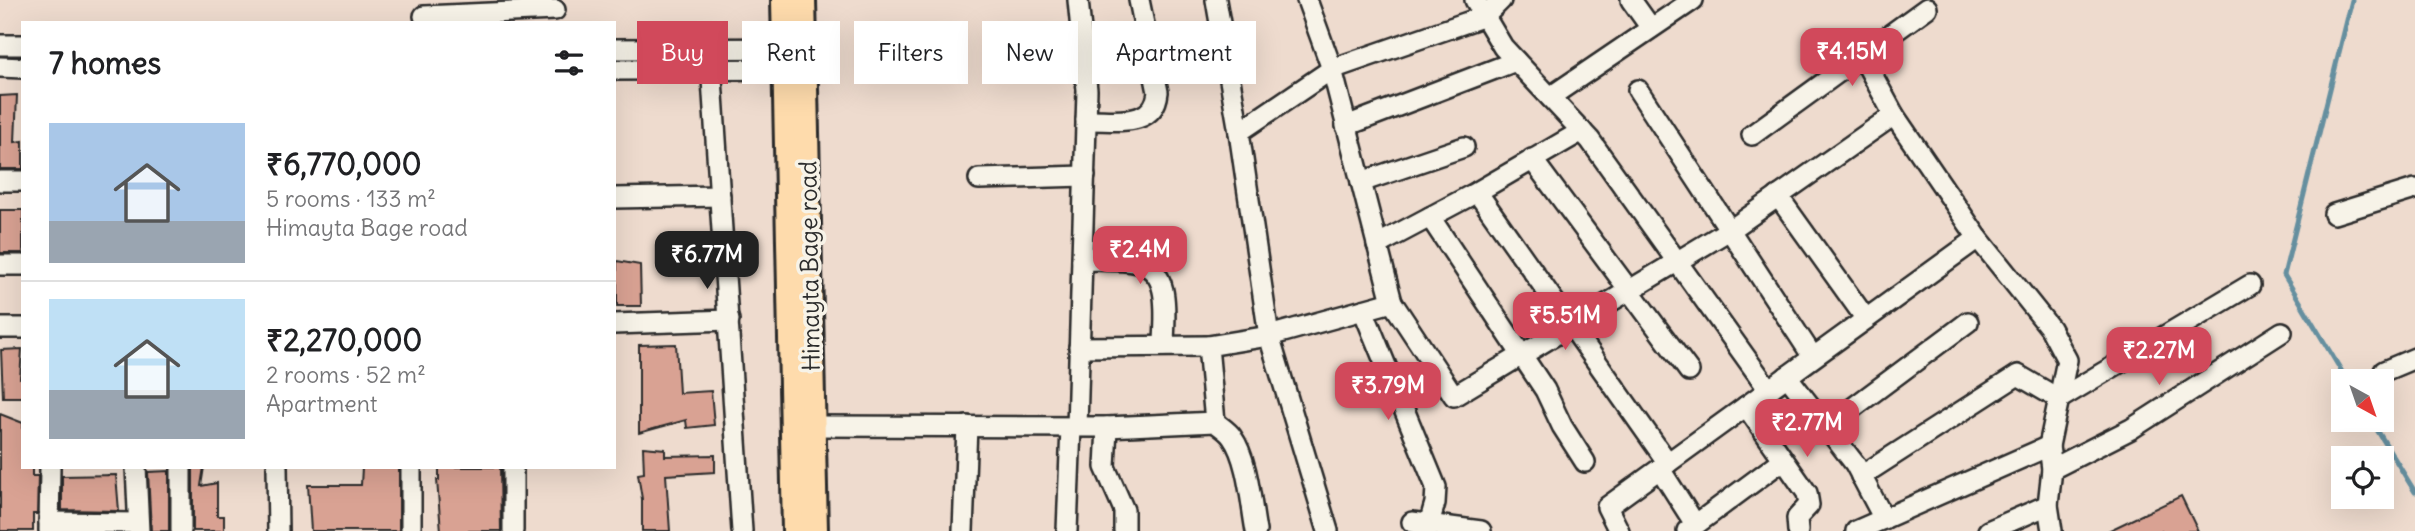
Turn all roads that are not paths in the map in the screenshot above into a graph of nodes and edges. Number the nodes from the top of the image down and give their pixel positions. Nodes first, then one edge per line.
1 (784, 0) edge
2 (803, 0) edge
3 (1079, 0) edge
4 (1139, 0) edge
5 (1216, 0) edge
6 (1307, 0) edge
7 (1501, 0) edge
8 (1631, 0) edge
9 (1693, 0) edge
10 (1480, 8) edge
11 (1927, 8) dead end
12 (555, 11) edge
13 (423, 13) edge
14 (788, 21) edge
15 (800, 21) edge
16 (1651, 28) junction
17 (0, 45) edge
18 (21, 45) edge
19 (616, 49) edge
20 (637, 49) edge
21 (1862, 56) junction
22 (1516, 61) junction
23 (0, 67) edge
24 (21, 68) edge
25 (1332, 69) junction
26 (616, 70) edge
27 (637, 70) edge
28 (713, 84) edge
29 (795, 84) edge
30 (796, 84) edge
31 (1638, 90) dead end
32 (1550, 97) junction
33 (1894, 115) junction
34 (1086, 120) junction
35 (1346, 126) junction
36 (1583, 131) junction
37 (1239, 132) junction
38 (1752, 135) dead end
39 (1464, 147) dead end
40 (1532, 159) junction
41 (1084, 176) junction
42 (979, 179) dead end
43 (0, 181) edge
44 (21, 181) edge
45 (1361, 182) junction
46 (2415, 189) edge
47 (1477, 192) junction
48 (720, 196) junction
49 (1779, 196) junction
50 (616, 198) edge
51 (2334, 214) dead end
52 (1430, 217) junction
53 (1729, 229) junction
54 (1978, 238) junction
55 (1377, 245) junction
56 (1082, 260) junction
57 (1675, 262) junction
58 (0, 265) edge
59 (21, 265) edge
60 (2250, 285) dead end
61 (1630, 290) junction
62 (1392, 302) junction
63 (1363, 310) junction
64 (1866, 319) junction
65 (729, 320) junction
66 (1968, 322) dead end
67 (616, 324) edge
68 (1571, 326) junction
69 (0, 328) edge
70 (21, 328) edge
71 (2282, 332) dead end
72 (1269, 336) junction
73 (1079, 346) junction
74 (1164, 346) junction
75 (1208, 346) junction
76 (1521, 356) junction
77 (1813, 357) junction
78 (2415, 358) edge
79 (2389, 369) edge
80 (1689, 371) dead end
81 (1787, 376) junction
82 (1769, 390) junction
83 (2059, 399) junction
84 (1746, 406) junction
85 (1215, 422) junction
86 (813, 426) junction
87 (967, 426) junction
88 (1074, 427) junction
89 (1107, 427) junction
90 (1827, 427) junction
91 (2049, 446) junction
92 (1783, 460) junction
93 (1585, 463) dead end
94 (1664, 466) junction
95 (50, 469) edge
96 (136, 469) edge
97 (181, 469) edge
98 (277, 469) edge
99 (411, 469) edge
100 (513, 469) edge
101 (2052, 469) junction
102 (1861, 476) junction
103 (2048, 505) junction
104 (1884, 519) junction
105 (49, 526) edge
106 (1423, 526) edge
107 (139, 527) edge
108 (1691, 528) edge
109 (181, 531) edge
110 (278, 531) edge
111 (411, 531) edge
112 (513, 531) edge
113 (742, 531) edge
114 (795, 531) edge
115 (815, 531) edge
116 (963, 531) edge
117 (1067, 531) edge
118 (1124, 531) edge
119 (1256, 531) edge
120 (1328, 531) edge
121 (1481, 531) edge
122 (1619, 531) edge
123 (1798, 531) edge
124 (1856, 531) edge
125 (1988, 531) edge
126 (2052, 531) edge

1 - 14 main road
2 - 15 main road, Himayta Bage road
3 - 34 street
4 - 34 street
5 - 37 street
6 - 25 street
7 - 10 street
8 - 16 street
9 - 16 street
10 - 22 street
10 - 25 street
11 - 21 street
12 - 13 street
16 - 32 street
17 - 18 street
19 - 20 street
21 - 33 street
21 - 38 street
22 - 32 street
22 - 35 street
23 - 24 street
25 - 35 street
25 - 37 street
26 - 27 street
28 - 48 street
29 - 114 main road
30 - 86 main road, Himayta Bage road
31 - 53 street
32 - 36 street
33 - 49 street
33 - 54 street
34 - 41 street
35 - 45 street
36 - 40 street
36 - 57 street
37 - 72 street
39 - 45 street
40 - 47 street
40 - 61 street
41 - 42 street
41 - 56 street
43 - 44 street
45 - 55 street
46 - 51 street
47 - 52 street
47 - 68 street
48 - 50 street
48 - 65 street
49 - 53 street
49 - 64 street
52 - 55 street
52 - 76 street
53 - 57 street
53 - 77 street
54 - 64 street
54 - 83 street
55 - 62 street
56 - 73 street
56 - 74 street
57 - 61 street
57 - 82 street
58 - 59 street
60 - 83 street
61 - 68 street
61 - 80 street
62 - 63 street
62 - 76 street
63 - 72 street
63 - 106 street
64 - 77 street
65 - 67 street
65 - 113 street
66 - 90 street
68 - 76 street
68 - 94 street
69 - 70 street
71 - 101 street
72 - 75 street
72 - 120 street
73 - 74 street
73 - 88 street
74 - 75 street
75 - 85 street
76 - 93 street
77 - 81 street
78 - 79 street
81 - 82 street
81 - 90 street
82 - 84 street
83 - 91 street
83 - 102 street
84 - 92 street
84 - 94 street
85 - 89 street
85 - 119 street
86 - 87 street
86 - 115 main road, Himayta Bage road
87 - 88 street
87 - 116 street
88 - 89 street
88 - 117 street
89 - 118 street
90 - 102 street
91 - 101 street
91 - 104 street
92 - 108 street
92 - 123 street
94 - 108 street
94 - 122 street
95 - 105 street
96 - 107 street
97 - 109 street
98 - 110 street
99 - 111 street
100 - 112 street
101 - 103 street
102 - 104 street
103 - 125 street
103 - 126 street
104 - 124 street
105 - 107 street
106 - 121 street

